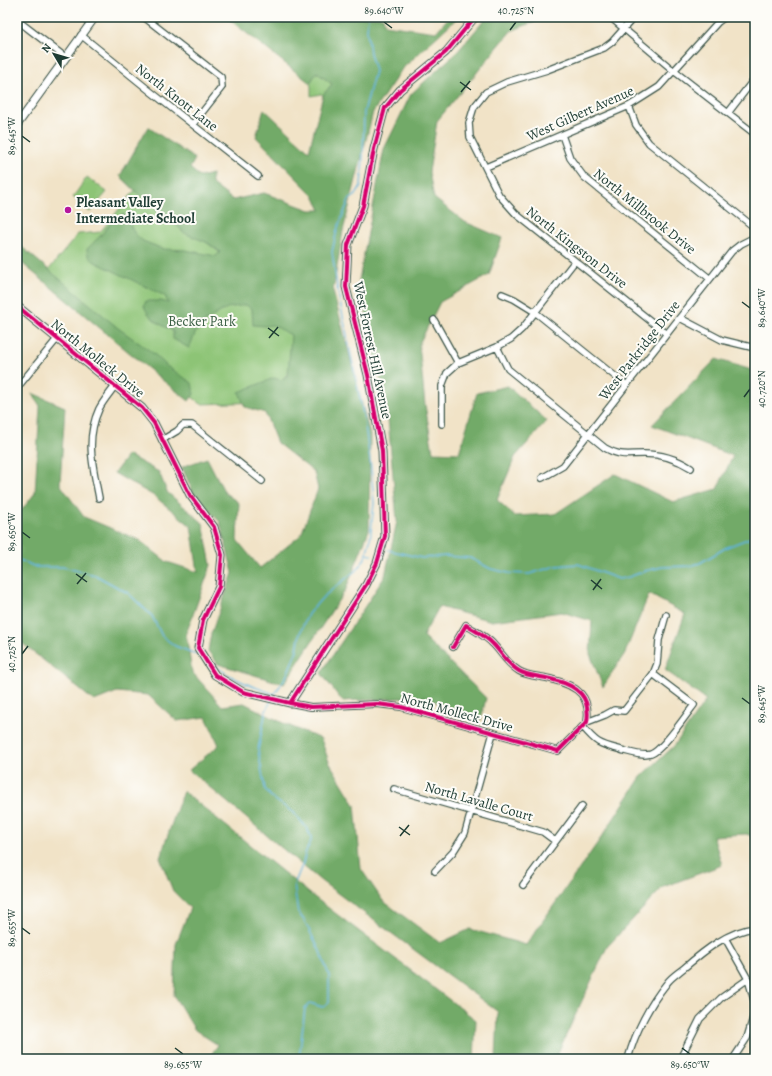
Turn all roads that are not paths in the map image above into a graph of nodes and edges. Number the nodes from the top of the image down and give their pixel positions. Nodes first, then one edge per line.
1 (95, 17) edge
2 (144, 17) edge
3 (475, 17) edge
4 (610, 17) edge
5 (634, 17) edge
6 (725, 17) edge
7 (17, 20) edge
8 (623, 29) junction
9 (82, 35) junction
10 (66, 57) junction
11 (674, 71) junction
12 (755, 78) edge
13 (629, 106) junction
14 (728, 113) junction
15 (193, 124) junction
16 (17, 126) edge
17 (755, 134) edge
18 (562, 135) junction
19 (486, 167) junction
20 (258, 176) dead end
21 (755, 228) edge
22 (755, 237) edge
23 (575, 261) junction
24 (709, 278) junction
25 (502, 294) dead end
26 (17, 306) edge
27 (535, 312) junction
28 (680, 318) junction
29 (434, 320) dead end
30 (667, 334) junction
31 (57, 339) junction
32 (497, 346) junction
33 (755, 348) edge
34 (458, 363) junction
35 (626, 385) junction
36 (115, 386) junction
37 (17, 388) edge
38 (442, 424) dead end
39 (587, 434) junction
40 (162, 440) junction
41 (691, 468) dead end
42 (542, 478) dead end
43 (262, 481) dead end
44 (100, 498) dead end
45 (666, 615) dead end
46 (453, 647) dead end
47 (653, 674) junction
48 (290, 704) junction
49 (585, 724) junction
50 (493, 733) junction
51 (394, 789) dead end
52 (582, 806) dead end
53 (471, 811) junction
54 (555, 841) junction
55 (435, 871) dead end
56 (523, 885) dead end
57 (755, 928) edge
58 (725, 938) junction
59 (748, 979) junction
60 (755, 1004) edge
61 (755, 1011) edge
62 (628, 1059) edge
63 (680, 1059) edge
64 (733, 1059) edge

1 - 9 street
2 - 15 street
3 - 48 street, West Forrest Hill Avenue
4 - 8 street
5 - 8 street, North Kingston Drive
6 - 11 street, West Gilbert Avenue
7 - 10 street
8 - 11 street
8 - 19 street, North Kingston Drive
9 - 10 street
9 - 15 street, North Knott Lane
10 - 16 street
11 - 13 street, West Gilbert Avenue
11 - 14 street
12 - 14 street
13 - 18 street, West Gilbert Avenue
13 - 21 street
14 - 17 street
15 - 20 street, North Knott Lane
18 - 19 street, West Gilbert Avenue
18 - 24 street, North Millbrook Drive
19 - 23 street, North Kingston Drive
22 - 24 street, West Parkridge Drive
23 - 27 street
23 - 30 street, North Kingston Drive
24 - 28 street, West Parkridge Drive
25 - 27 street
26 - 31 street, North Molleck Drive
27 - 32 street
27 - 35 street
28 - 30 street, West Parkridge Drive
28 - 33 street
29 - 34 street
30 - 35 street, West Parkridge Drive
31 - 36 street, North Molleck Drive
31 - 37 street
32 - 34 street
32 - 39 street
34 - 38 street
35 - 39 street, West Parkridge Drive
36 - 40 street, North Molleck Drive
36 - 44 street
39 - 41 street
39 - 42 street, West Parkridge Drive
40 - 43 street
40 - 48 street, North Molleck Drive
45 - 47 street
46 - 49 street
47 - 49 street
47 - 49 street
48 - 50 street, North Molleck Drive
49 - 50 street, North Molleck Drive
50 - 53 street
51 - 53 street, North Lavalle Court
52 - 54 street
53 - 54 street, North Lavalle Court
53 - 55 street
54 - 56 street
57 - 58 street
58 - 59 street
58 - 62 street
59 - 60 street
59 - 63 street
61 - 64 street

